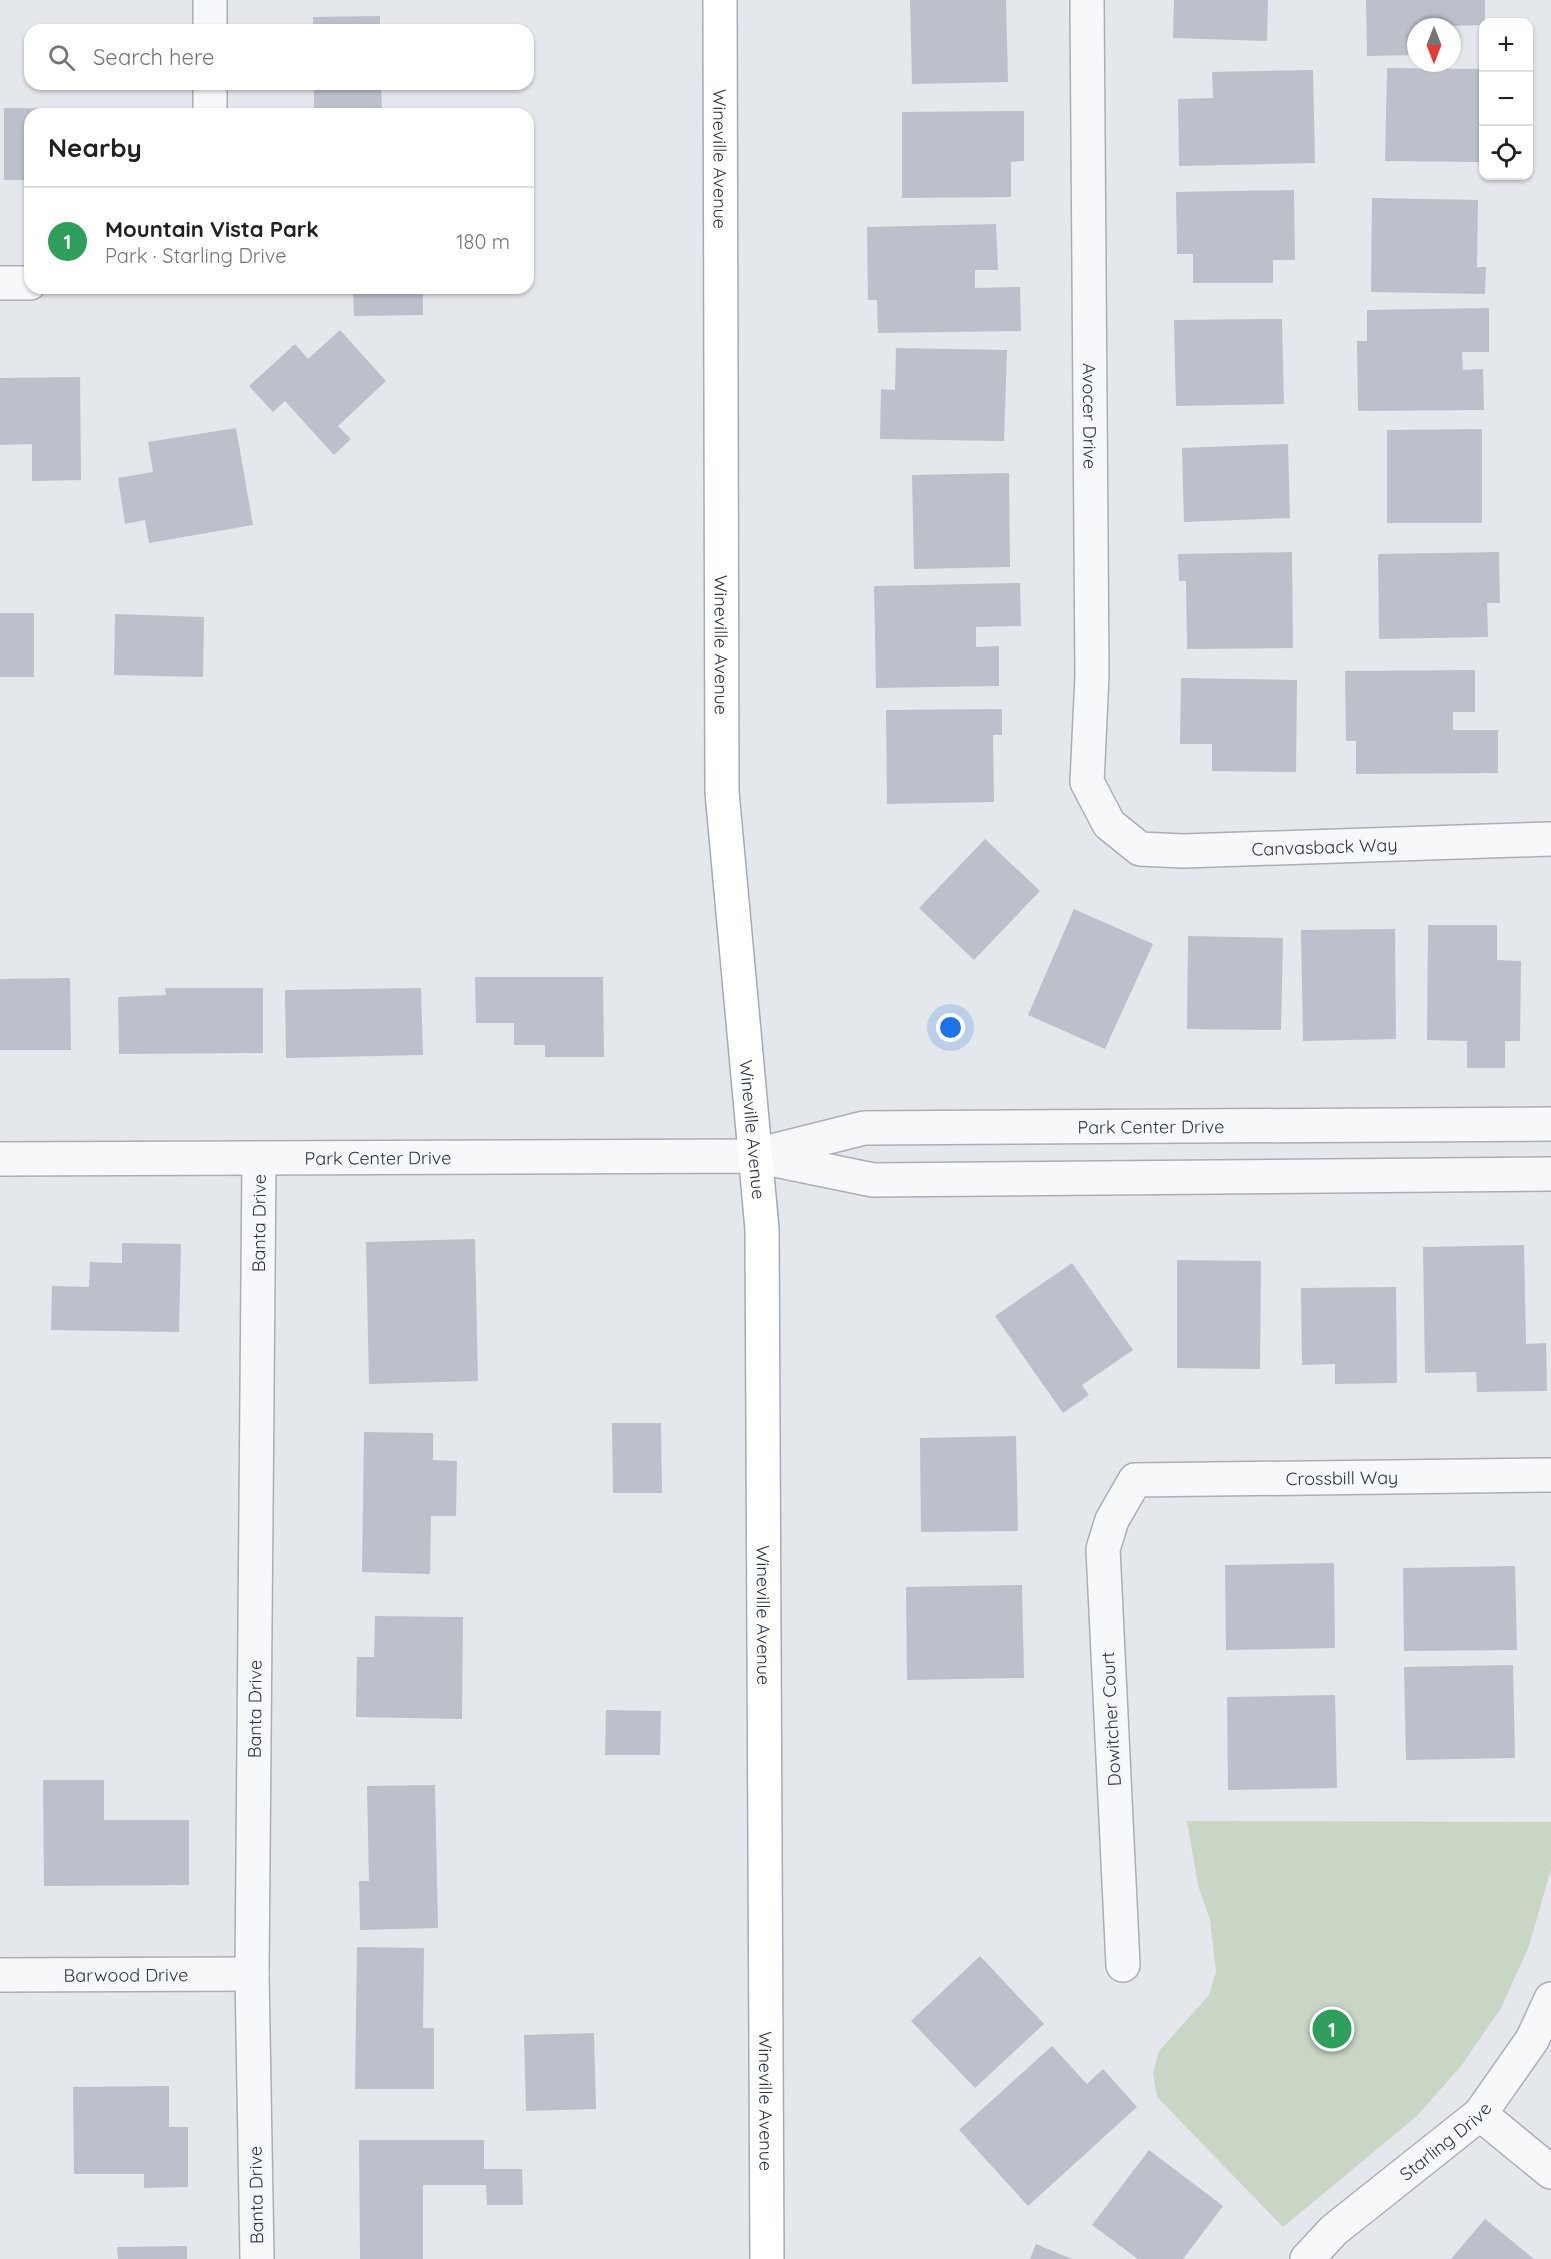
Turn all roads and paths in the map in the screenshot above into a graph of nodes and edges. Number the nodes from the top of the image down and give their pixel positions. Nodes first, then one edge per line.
1 (210, 0) edge
2 (720, 0) edge
3 (1087, 0) edge
4 (210, 24) edge
5 (210, 90) edge
6 (210, 108) edge
7 (0, 283) edge
8 (24, 283) edge
9 (1108, 824) joint
10 (1551, 839) edge
11 (1551, 1125) edge
12 (754, 1156) junction
13 (0, 1159) edge
14 (260, 1159) junction
15 (1551, 1174) edge
16 (1551, 1474) edge
17 (1135, 1480) joint
18 (1123, 1965) dead end
19 (252, 1974) junction
20 (0, 1975) edge
21 (1551, 1999) edge
22 (1480, 2114) junction
23 (1551, 2172) edge
24 (257, 2259) edge
25 (767, 2259) edge
26 (1307, 2259) edge

1 - 4 street
2 - 12 main road, Wineville Avenue
3 - 9 street, Avocer Drive
5 - 6 street
7 - 8 street
9 - 10 street, Canvasback Way
11 - 12 street, Park Center Drive
12 - 14 street, Park Center Drive
12 - 15 street, Park Center Drive
12 - 25 main road, Wineville Avenue
13 - 14 street, Park Center Drive
14 - 19 street, Banta Drive
16 - 17 street, Crossbill Way
17 - 18 street, Dowitcher Court
19 - 20 street, Barwood Drive
19 - 24 street, Banta Drive
21 - 22 street, Starling Drive
22 - 23 street
22 - 26 street, Starling Drive

